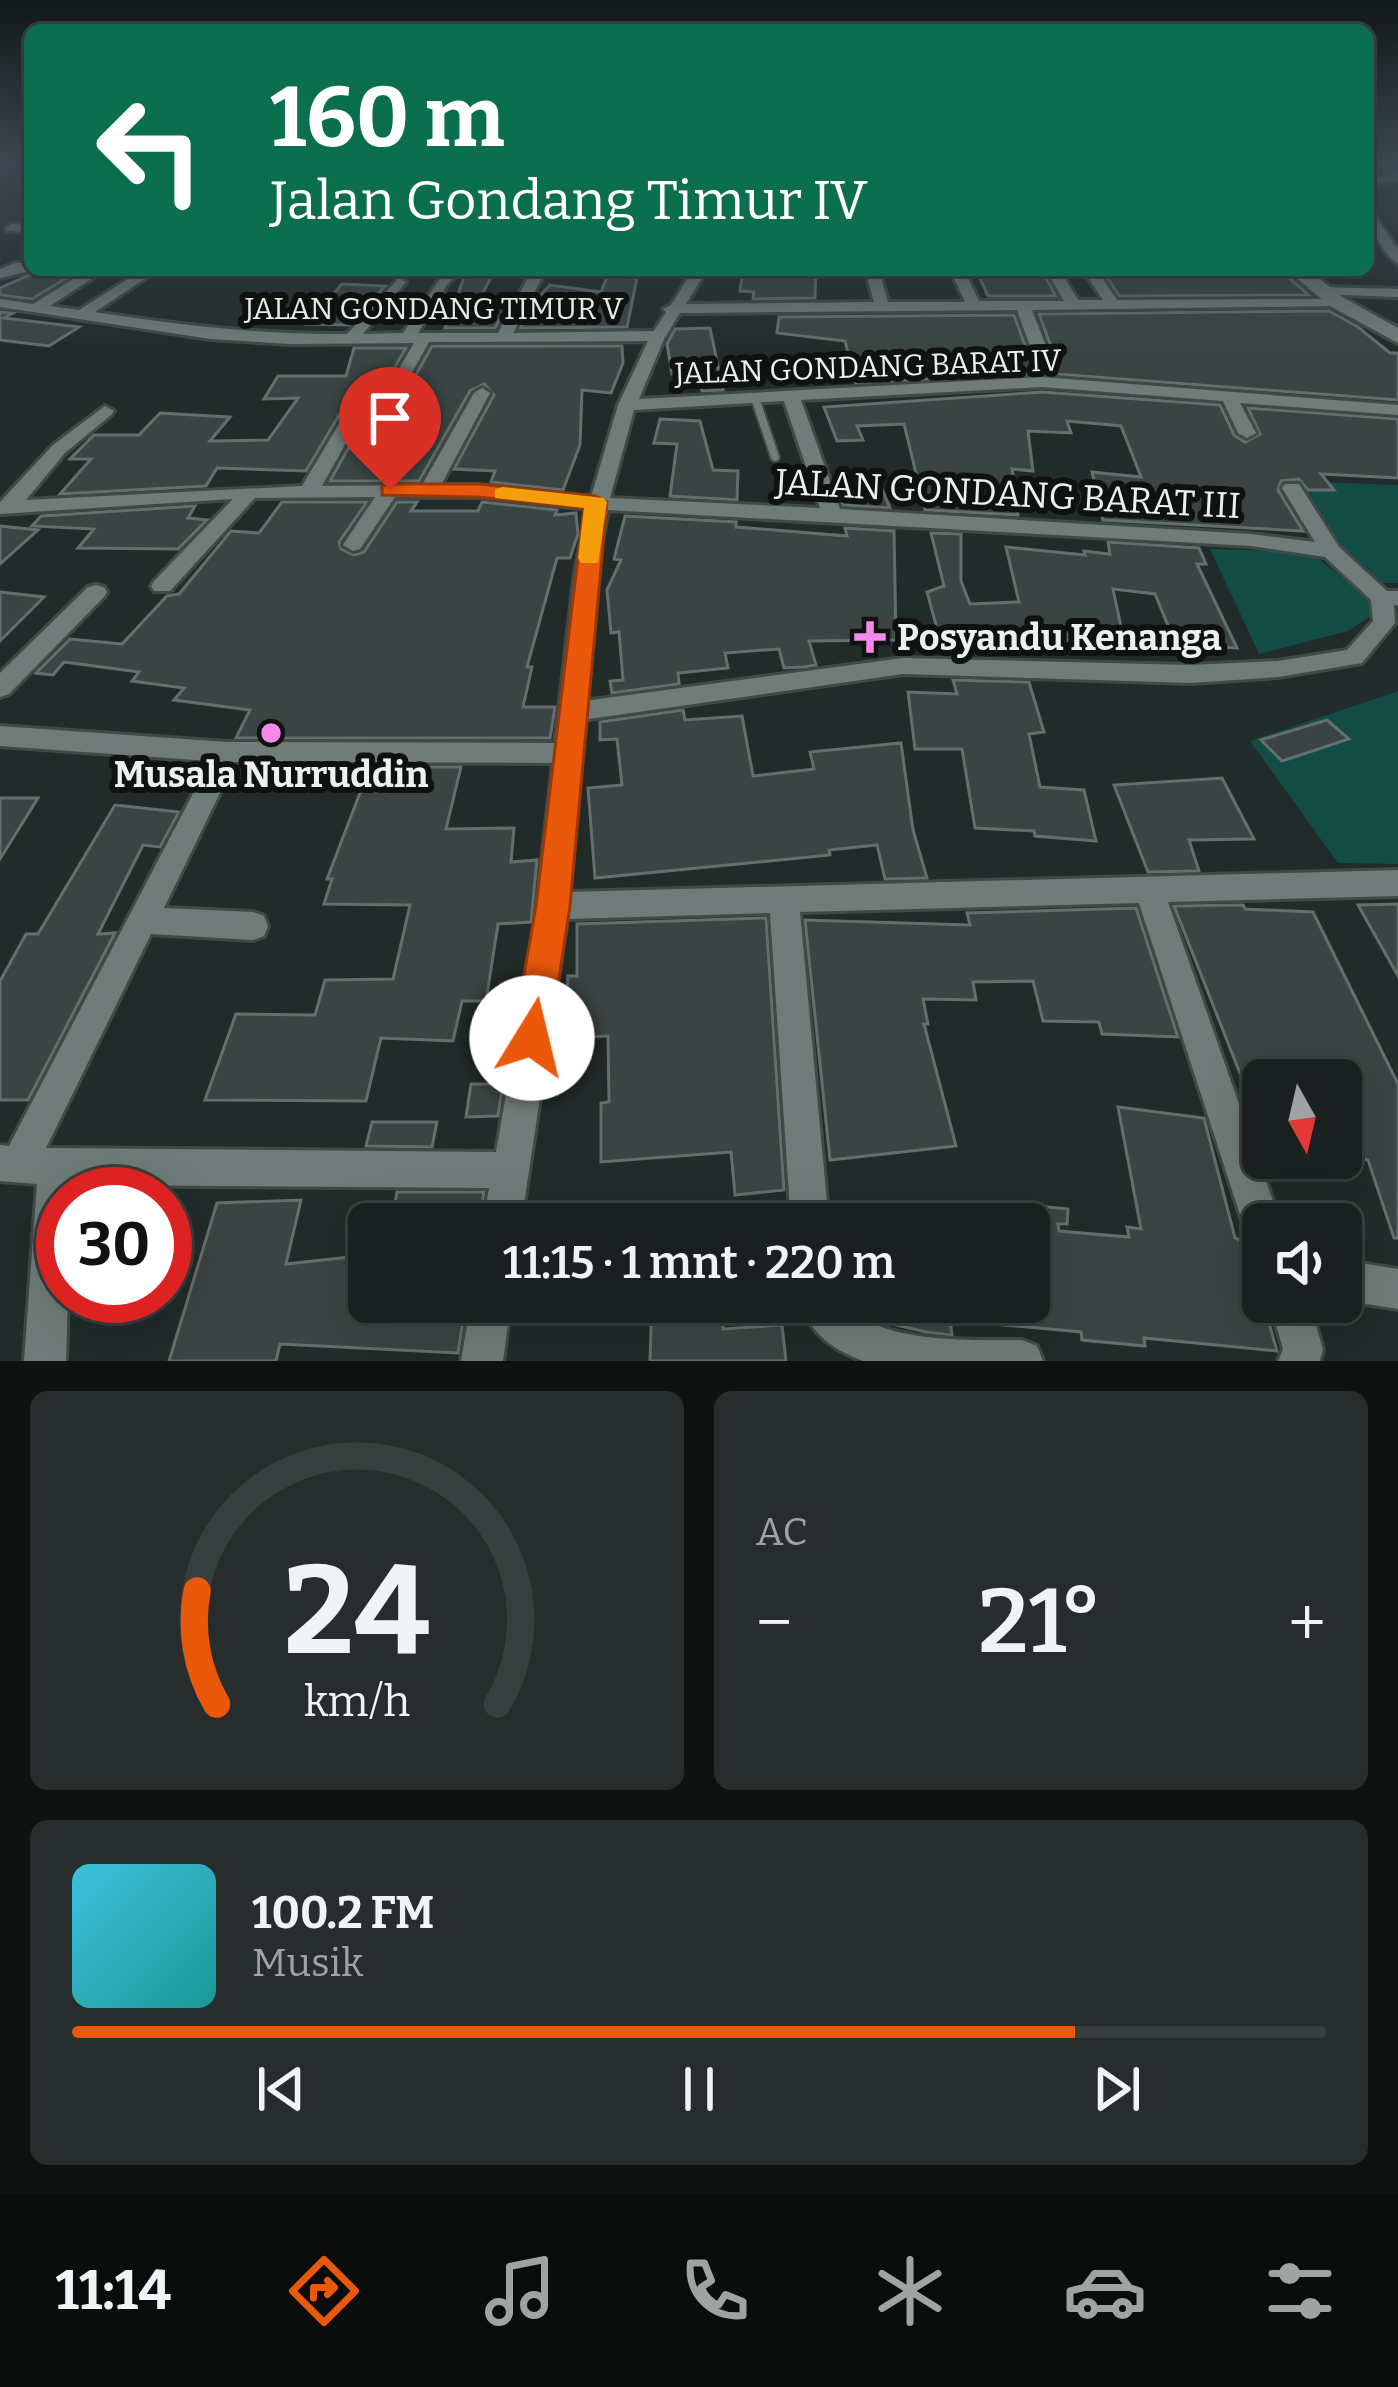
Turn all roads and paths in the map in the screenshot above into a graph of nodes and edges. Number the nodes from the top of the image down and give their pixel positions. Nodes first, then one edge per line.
1 (1377, 226) edge
2 (11, 228) dead end
3 (24, 228) edge
4 (1398, 260) edge
5 (88, 276) edge
6 (142, 276) edge
7 (448, 276) edge
8 (536, 276) edge
9 (695, 276) edge
10 (874, 276) edge
11 (960, 276) edge
12 (1056, 276) edge
13 (1094, 276) edge
14 (1303, 276) edge
15 (399, 282) dead end
16 (1398, 293) edge
17 (1329, 297) junction
18 (0, 302) edge
19 (1113, 305) junction
20 (1023, 306) junction
21 (1074, 306) junction
22 (38, 307) junction
23 (975, 307) junction
24 (882, 308) junction
25 (670, 309) junction
26 (84, 314) junction
27 (504, 336) junction
28 (654, 336) junction
29 (1398, 337) edge
30 (416, 338) junction
31 (351, 339) junction
32 (1039, 346) dead end
33 (482, 393) dead end
34 (790, 396) junction
35 (1228, 397) junction
36 (755, 398) junction
37 (627, 405) junction
38 (1398, 410) edge
39 (105, 411) dead end
40 (1247, 433) dead end
41 (775, 457) dead end
42 (1292, 488) dead end
43 (390, 490) junction
44 (429, 490) junction
45 (309, 491) junction
46 (250, 492) junction
47 (596, 502) junction
48 (5, 508) edge
49 (832, 516) junction
50 (353, 545) dead end
51 (1331, 550) junction
52 (162, 586) dead end
53 (96, 592) dead end
54 (1390, 598) edge
55 (0, 688) edge
56 (572, 712) junction
57 (0, 736) edge
58 (227, 752) junction
59 (569, 753) junction
60 (1398, 883) edge
61 (1149, 890) junction
62 (784, 900) junction
63 (553, 906) junction
64 (142, 920) junction
65 (253, 926) dead end
66 (25, 1165) edge
67 (510, 1170) junction
68 (505, 1203) edge
69 (808, 1203) edge
70 (1255, 1203) edge
71 (1362, 1285) edge
72 (1396, 1292) edge
73 (488, 1323) edge
74 (836, 1323) edge
75 (1295, 1323) edge
76 (45, 1361) edge
77 (482, 1361) edge
78 (1022, 1361) edge
79 (1299, 1361) edge

1 - 4 street
2 - 3 street
5 - 22 street
6 - 26 street
7 - 30 street
8 - 27 street
9 - 25 street
10 - 24 street
11 - 23 street
12 - 21 street
13 - 19 street
14 - 17 main road
15 - 31 street
16 - 17 street
17 - 19 street
17 - 29 main road
18 - 22 street, JALAN GONDANG TIMUR V
19 - 21 street
20 - 21 street
20 - 23 street
20 - 32 street
22 - 26 street, JALAN GONDANG TIMUR V
23 - 24 street
24 - 25 street
25 - 28 street
26 - 31 street, JALAN GONDANG TIMUR V
27 - 28 street, JALAN GONDANG TIMUR V
27 - 30 street, JALAN GONDANG TIMUR V
28 - 37 street
30 - 31 street, JALAN GONDANG TIMUR V
30 - 45 street
33 - 44 street
34 - 35 street, JALAN GONDANG BARAT IV
34 - 36 street, JALAN GONDANG BARAT IV
34 - 49 street
35 - 38 street, JALAN GONDANG BARAT IV
35 - 40 street
36 - 37 street, JALAN GONDANG BARAT IV
36 - 41 lane
37 - 47 street
39 - 48 street
42 - 51 street
43 - 44 street, JALAN GONDANG BARAT III
43 - 45 street, JALAN GONDANG BARAT III
43 - 50 street
44 - 47 street, JALAN GONDANG BARAT III
45 - 46 street, JALAN GONDANG BARAT III
46 - 48 street, JALAN GONDANG BARAT III
46 - 52 street
47 - 49 street, JALAN GONDANG BARAT III
47 - 56 street
49 - 51 street, JALAN GONDANG BARAT III
51 - 54 street
53 - 55 street
54 - 56 street
56 - 59 street
57 - 58 street
58 - 59 street
58 - 64 street
59 - 63 street
60 - 61 street
61 - 62 street
61 - 70 street
62 - 63 street
62 - 69 street
63 - 67 street
64 - 65 street
64 - 66 street
66 - 67 street
66 - 76 street
67 - 68 street
71 - 72 street
73 - 77 street
74 - 78 street
75 - 79 street

